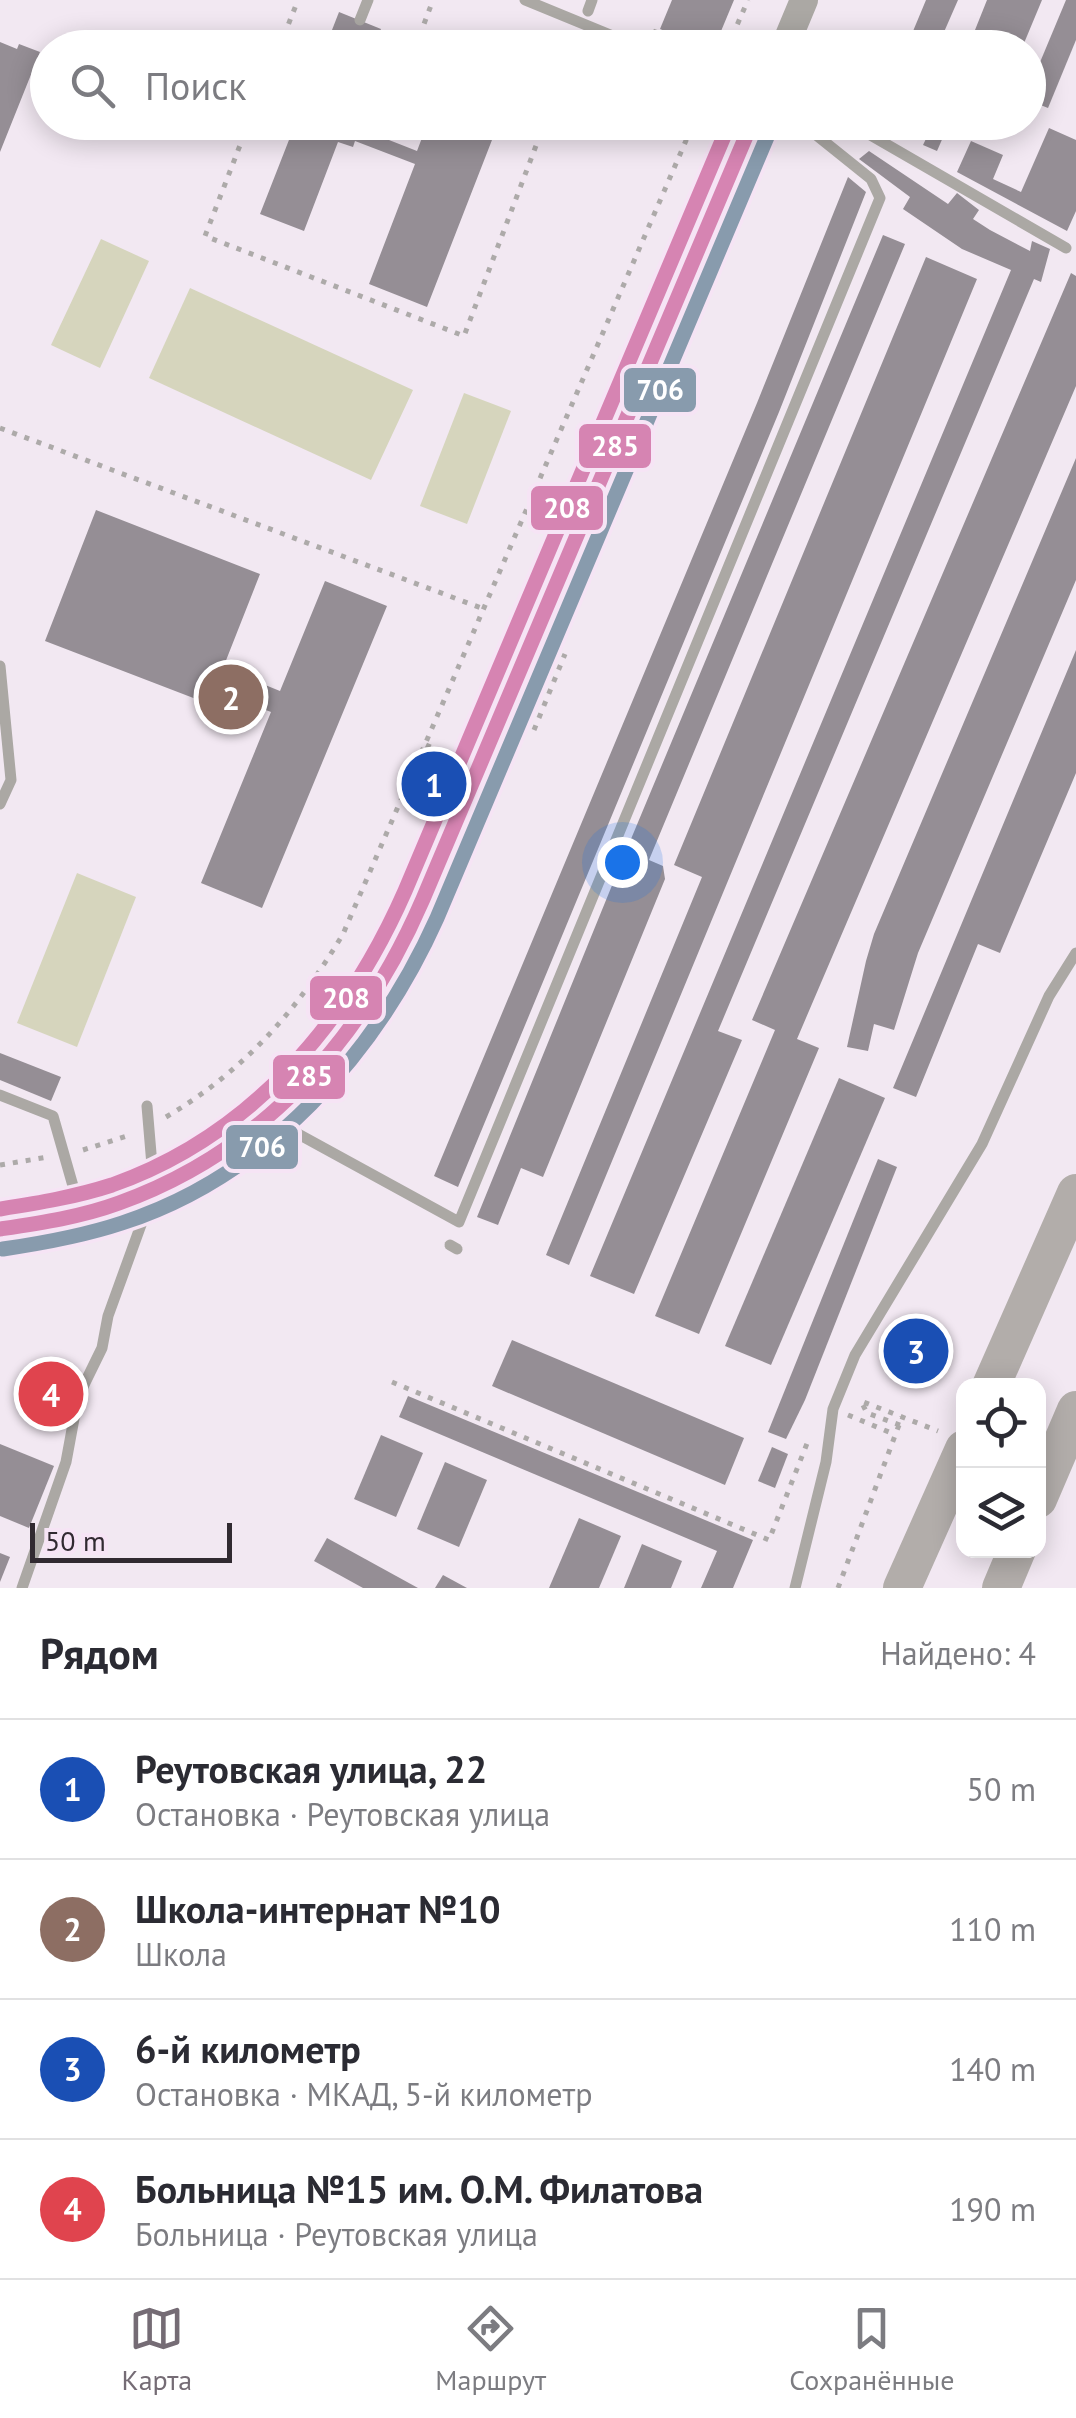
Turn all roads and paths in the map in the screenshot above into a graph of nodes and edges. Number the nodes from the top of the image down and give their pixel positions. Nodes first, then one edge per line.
1 (298, 0) edge
2 (368, 0) edge
3 (433, 0) edge
4 (524, 0) edge
5 (748, 0) edge
6 (804, 0) edge
7 (360, 20) dead end
8 (286, 30) edge
9 (422, 30) edge
10 (598, 30) edge
11 (735, 30) edge
12 (792, 30) edge
13 (242, 140) edge
14 (538, 140) edge
15 (686, 140) edge
16 (744, 140) edge
17 (821, 140) edge
18 (879, 140) edge
19 (1066, 248) dead end
20 (0, 428) edge
21 (484, 609) junction
22 (565, 654) dead end
23 (0, 666) edge
24 (534, 730) dead end
25 (0, 804) edge
26 (1076, 953) edge
27 (0, 1096) edge
28 (147, 1106) dead end
29 (269, 1118) junction
30 (149, 1128) junction
31 (64, 1154) junction
32 (0, 1165) edge
33 (154, 1189) junction
34 (1076, 1193) edge
35 (81, 1214) junction
36 (0, 1230) edge
37 (995, 1378) edge
38 (392, 1382) dead end
39 (833, 1410) junction
40 (1076, 1410) edge
41 (902, 1417) junction
42 (900, 1425) junction
43 (896, 1435) junction
44 (809, 1440) dead end
45 (956, 1442) edge
46 (1046, 1480) edge
47 (1014, 1558) edge
48 (22, 1588) edge
49 (795, 1588) edge
50 (838, 1588) edge
51 (902, 1588) edge
52 (1001, 1588) edge

1 - 8 path
2 - 7 lane
3 - 9 path
4 - 10 lane
5 - 11 path
6 - 12 street
13 - 14 path
15 - 21 path
16 - 29 street
17 - 29 lane
18 - 19 lane
20 - 21 path
21 - 30 path
22 - 24 path
23 - 25 lane
26 - 39 lane
27 - 31 lane
28 - 30 lane
29 - 33 street
30 - 31 path
30 - 33 lane
31 - 32 path
31 - 35 lane
33 - 35 street
33 - 48 lane
34 - 37 highway
35 - 36 street
38 - 44 path
39 - 43 path
39 - 49 lane
40 - 46 highway
41 - 42 path
41 - 42 path
41 - 45 path
42 - 43 path
43 - 50 path
45 - 51 highway
47 - 52 highway

